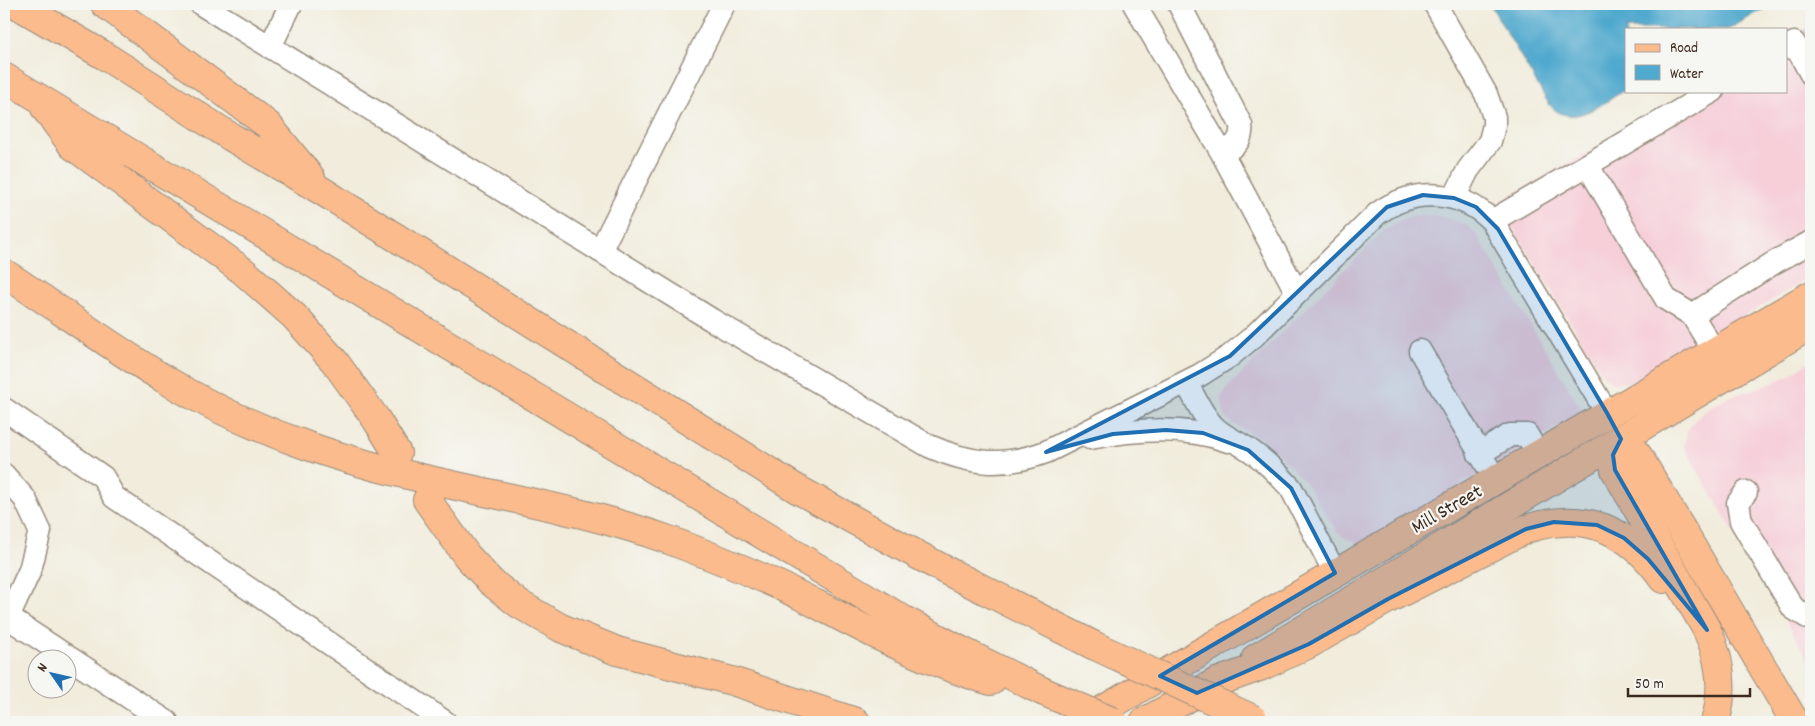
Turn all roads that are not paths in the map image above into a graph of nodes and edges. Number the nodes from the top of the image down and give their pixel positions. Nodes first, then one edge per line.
1 (16, 4) edge
2 (105, 4) edge
3 (201, 4) edge
4 (291, 4) edge
5 (724, 4) edge
6 (1134, 4) edge
7 (1179, 4) edge
8 (1435, 4) edge
9 (270, 47) junction
10 (1788, 47) edge
11 (1811, 74) edge
12 (4, 77) edge
13 (1712, 92) edge
14 (39, 99) junction
15 (1222, 153) junction
16 (1588, 166) junction
17 (322, 191) junction
18 (1454, 198) junction
19 (1492, 221) junction
20 (1811, 242) edge
21 (600, 251) junction
22 (4, 273) edge
23 (1297, 293) junction
24 (1811, 294) edge
25 (1692, 315) junction
26 (1811, 325) edge
27 (1420, 351) dead end
28 (1714, 351) junction
29 (1186, 382) junction
30 (4, 409) edge
31 (1607, 413) junction
32 (1621, 440) junction
33 (1248, 450) junction
34 (1046, 452) junction
35 (397, 453) dead end
36 (1479, 454) junction
37 (1538, 454) junction
38 (4, 475) edge
39 (1495, 479) junction
40 (1746, 492) dead end
41 (427, 500) dead end
42 (1335, 573) junction
43 (6, 616) edge
44 (1811, 619) edge
45 (1708, 630) junction
46 (1217, 682) junction
47 (1040, 690) junction
48 (851, 721) edge
49 (1257, 721) edge
50 (167, 722) edge
51 (445, 722) edge
52 (1082, 722) edge
53 (1114, 722) edge
54 (1144, 722) edge
55 (1715, 722) edge
56 (1796, 722) edge

1 - 17 main road
2 - 17 main road
3 - 9 street
4 - 9 street
5 - 21 street
6 - 15 street
7 - 15 street
8 - 18 street
9 - 21 street
10 - 11 street
12 - 14 main road
13 - 16 street
14 - 35 main road
14 - 47 main road
15 - 23 street
16 - 19 street
16 - 25 street
17 - 49 main road, bridge
18 - 19 street
18 - 23 street
19 - 31 street
20 - 25 street
21 - 34 street
22 - 47 main road
23 - 29 street
24 - 28 main road, Mill Street
25 - 28 street
26 - 32 main road, Mill Street
27 - 36 street
28 - 31 main road, Mill Street
29 - 33 street
29 - 34 street
30 - 51 street
31 - 32 main road
31 - 37 main road, Mill Street
32 - 45 main road
32 - 46 main road, Mill Street
32 - 56 main road
33 - 34 street
33 - 42 street
36 - 37 street
36 - 39 street
37 - 39 main road, Mill Street
38 - 43 street
39 - 42 main road, Mill Street
40 - 44 street
41 - 48 main road
42 - 52 main road, Mill Street
43 - 50 street
45 - 46 main road
45 - 55 main road
46 - 54 main road, Mill Street
47 - 53 main road, bridge

